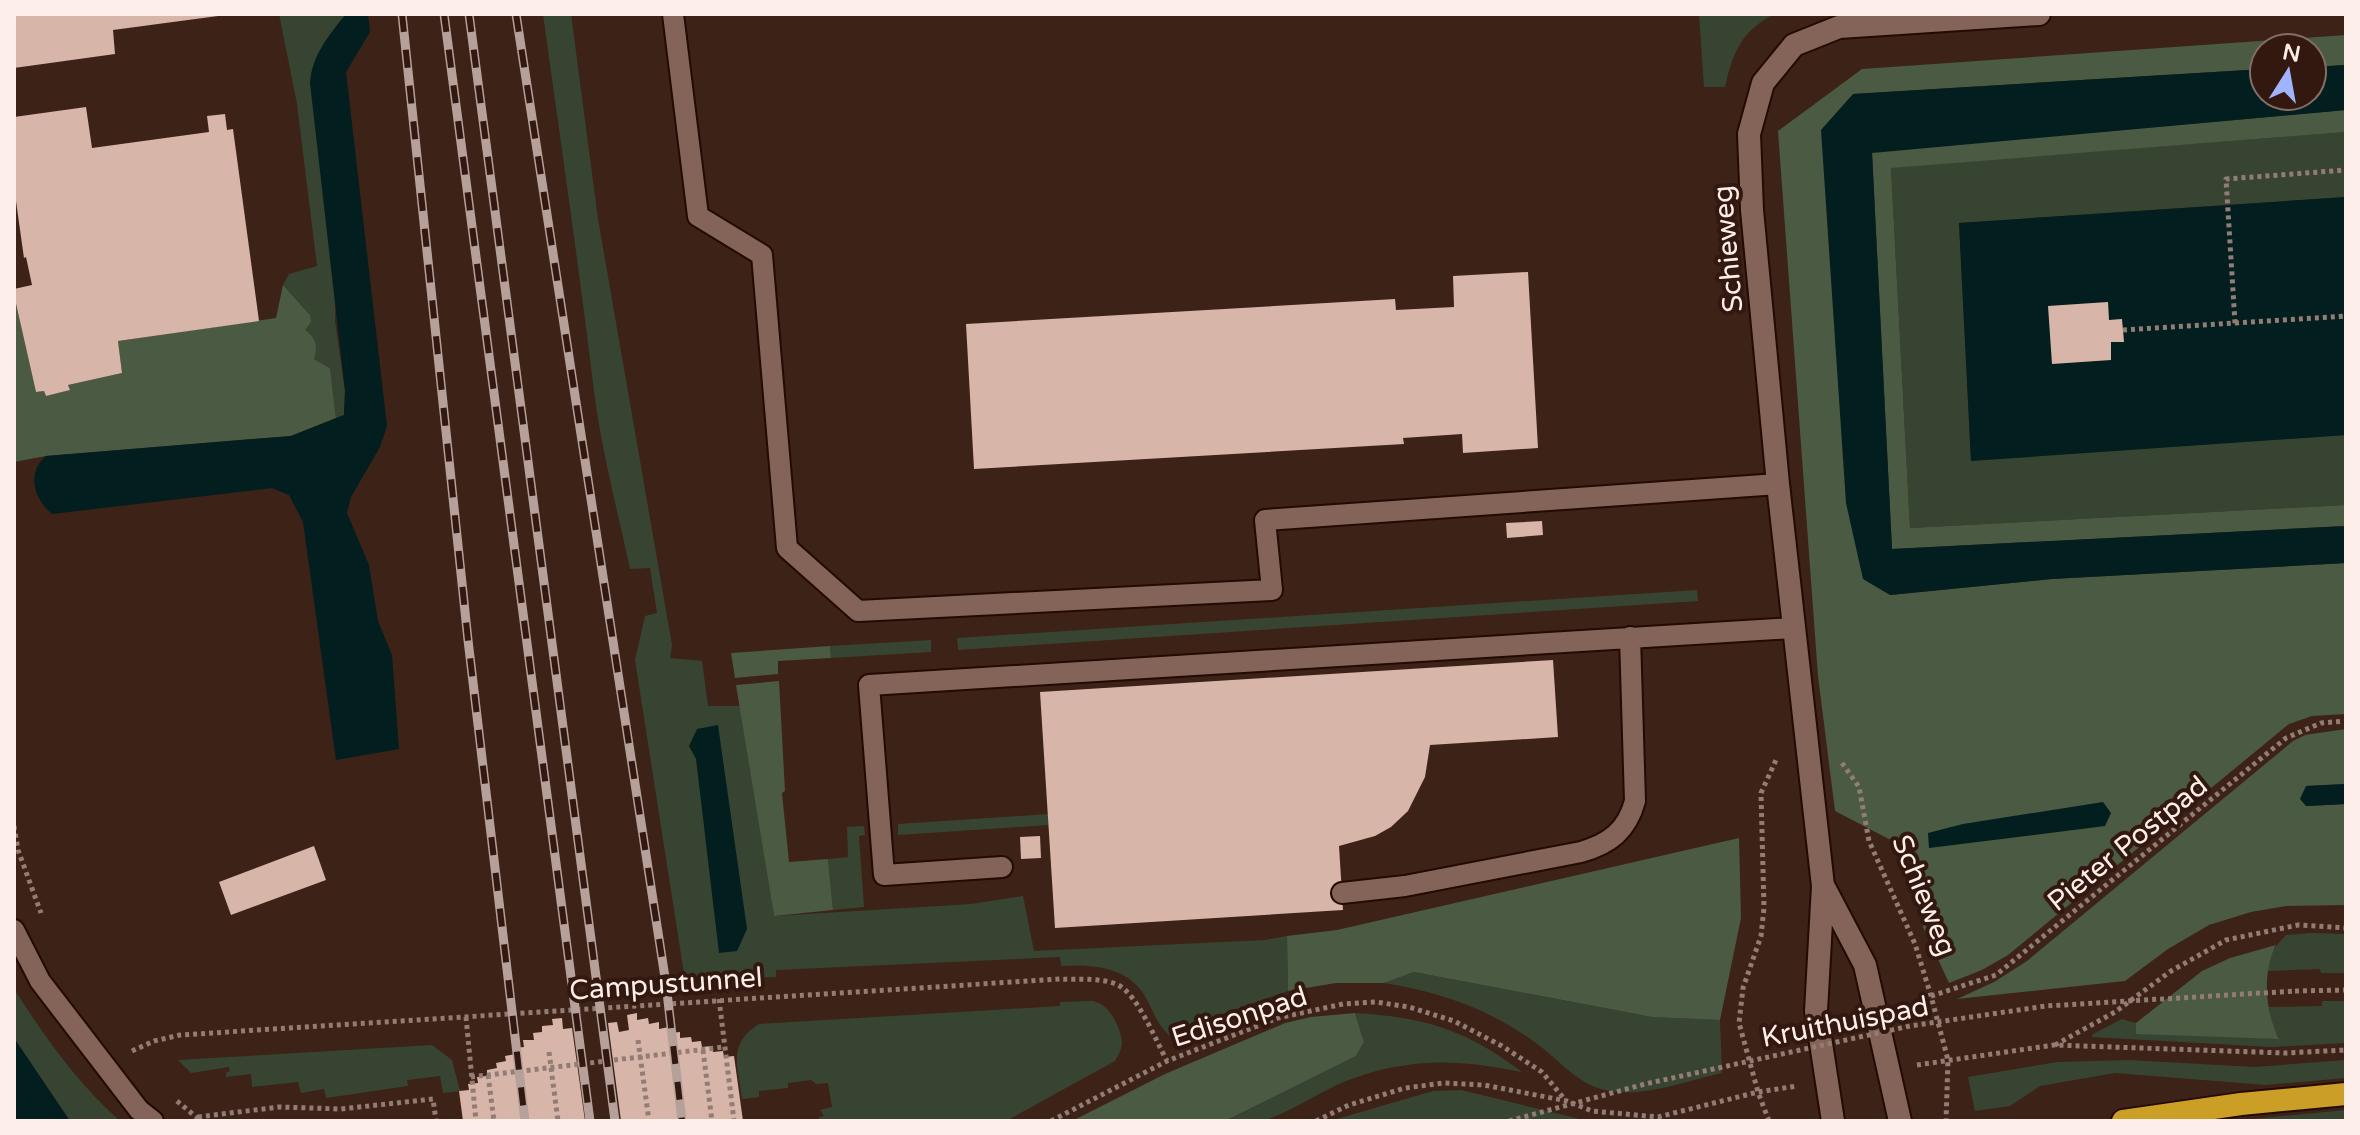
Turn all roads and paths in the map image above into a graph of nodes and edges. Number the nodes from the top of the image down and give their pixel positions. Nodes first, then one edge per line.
1 (673, 14) edge
2 (2039, 14) edge
3 (2346, 170) edge
4 (2346, 316) edge
5 (2235, 323) junction
6 (2123, 330) dead end
7 (1778, 484) junction
8 (1793, 628) junction
9 (1630, 637) junction
10 (1801, 708) junction
11 (2346, 721) edge
12 (1835, 753) dead end
13 (14, 826) edge
14 (1002, 867) dead end
15 (1823, 886) junction
16 (1342, 893) dead end
17 (47, 923) dead end
18 (2346, 928) edge
19 (14, 930) edge
20 (2346, 990) edge
21 (1931, 996) junction
22 (719, 999) junction
23 (466, 1017) junction
24 (638, 1040) dead end
25 (2054, 1045) junction
26 (724, 1047) junction
27 (703, 1050) junction
28 (2346, 1050) edge
29 (549, 1052) dead end
30 (641, 1057) junction
31 (1948, 1060) junction
32 (1167, 1061) junction
33 (137, 1062) dead end
34 (551, 1068) junction
35 (488, 1075) junction
36 (471, 1077) junction
37 (1758, 1092) junction
38 (2346, 1094) edge
39 (175, 1099) dead end
40 (1567, 1101) junction
41 (199, 1119) edge
42 (1655, 1119) edge
43 (153, 1121) edge
44 (436, 1121) edge
45 (476, 1121) edge
46 (494, 1121) edge
47 (558, 1121) edge
48 (649, 1121) edge
49 (712, 1121) edge
50 (734, 1121) edge
51 (1051, 1121) edge
52 (1316, 1121) edge
53 (1509, 1121) edge
54 (1769, 1121) edge
55 (1833, 1121) edge
56 (1900, 1121) edge
57 (1946, 1121) edge
58 (2123, 1121) edge

1 - 7 lane
2 - 7 street, Schieweg
3 - 5 path
4 - 5 path
5 - 6 path
7 - 8 street, Schieweg
8 - 9 lane
8 - 10 street, Schieweg
9 - 14 lane
9 - 16 lane
10 - 15 street, Schieweg
10 - 37 path
11 - 21 path, Pieter Postpad
12 - 21 path, Schieweg
13 - 17 path
15 - 55 street, Schieweg
15 - 56 street, Schieweg
18 - 25 path
19 - 43 lane
20 - 53 path, Kruithuispad, bridge
21 - 31 path, Schieweg
22 - 23 path, Campustunnel
22 - 26 path
22 - 32 path, Campustunnel
23 - 33 path, Campustunnel
23 - 36 path
24 - 30 path
25 - 28 path
25 - 31 path
26 - 27 path
26 - 50 path
27 - 30 path
27 - 49 path
29 - 34 path
30 - 34 path
30 - 48 path
31 - 57 path, Schieweg
32 - 40 path, Edisonpad
32 - 51 path, Edisonpad
34 - 35 path
34 - 47 path
35 - 36 path
35 - 46 path
36 - 45 path
37 - 42 path, Kruithuispad
37 - 54 path
38 - 58 highway
39 - 41 path
40 - 42 path, Kruithuispad
40 - 52 path, Kruithuispad
41 - 44 path

